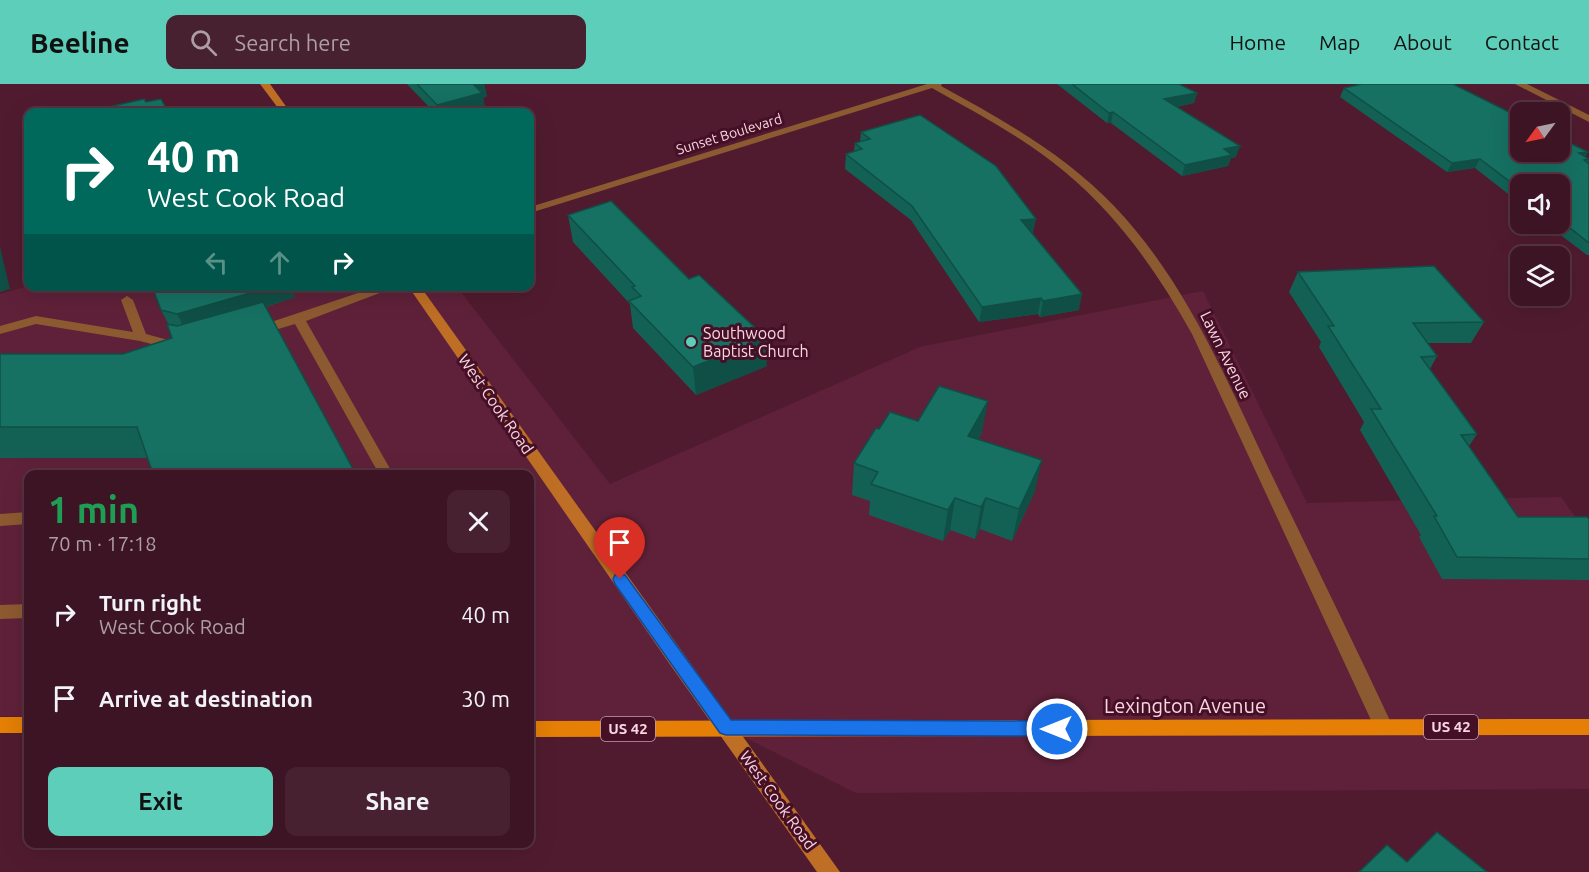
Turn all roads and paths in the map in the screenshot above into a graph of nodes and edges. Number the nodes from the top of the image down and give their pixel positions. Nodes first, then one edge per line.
1 (265, 84) edge
2 (934, 84) edge
3 (1520, 84) edge
4 (283, 108) edge
5 (1589, 119) edge
6 (534, 209) edge
7 (378, 291) edge
8 (418, 291) edge
9 (128, 300) dead end
10 (298, 319) junction
11 (0, 330) edge
12 (246, 335) edge
13 (141, 337) junction
14 (193, 351) edge
15 (384, 470) edge
16 (24, 518) edge
17 (0, 519) edge
18 (24, 611) edge
19 (0, 612) edge
20 (0, 725) edge
21 (24, 725) edge
22 (1384, 727) junction
23 (1589, 727) edge
24 (726, 728) junction
25 (534, 729) edge
26 (830, 872) edge

1 - 4 main road
2 - 6 street, Sunset Boulevard
2 - 22 street, Lawn Avenue
3 - 5 street
7 - 10 street
8 - 24 main road, West Cook Road
9 - 13 street
10 - 12 street
10 - 15 street
11 - 13 street
13 - 14 street
16 - 17 street
18 - 19 street
20 - 21 main road
22 - 23 main road, Lexington Avenue / US 42
22 - 24 main road, Lexington Avenue / US 42
24 - 25 main road, Lexington Avenue / US 42
24 - 26 main road, West Cook Road

